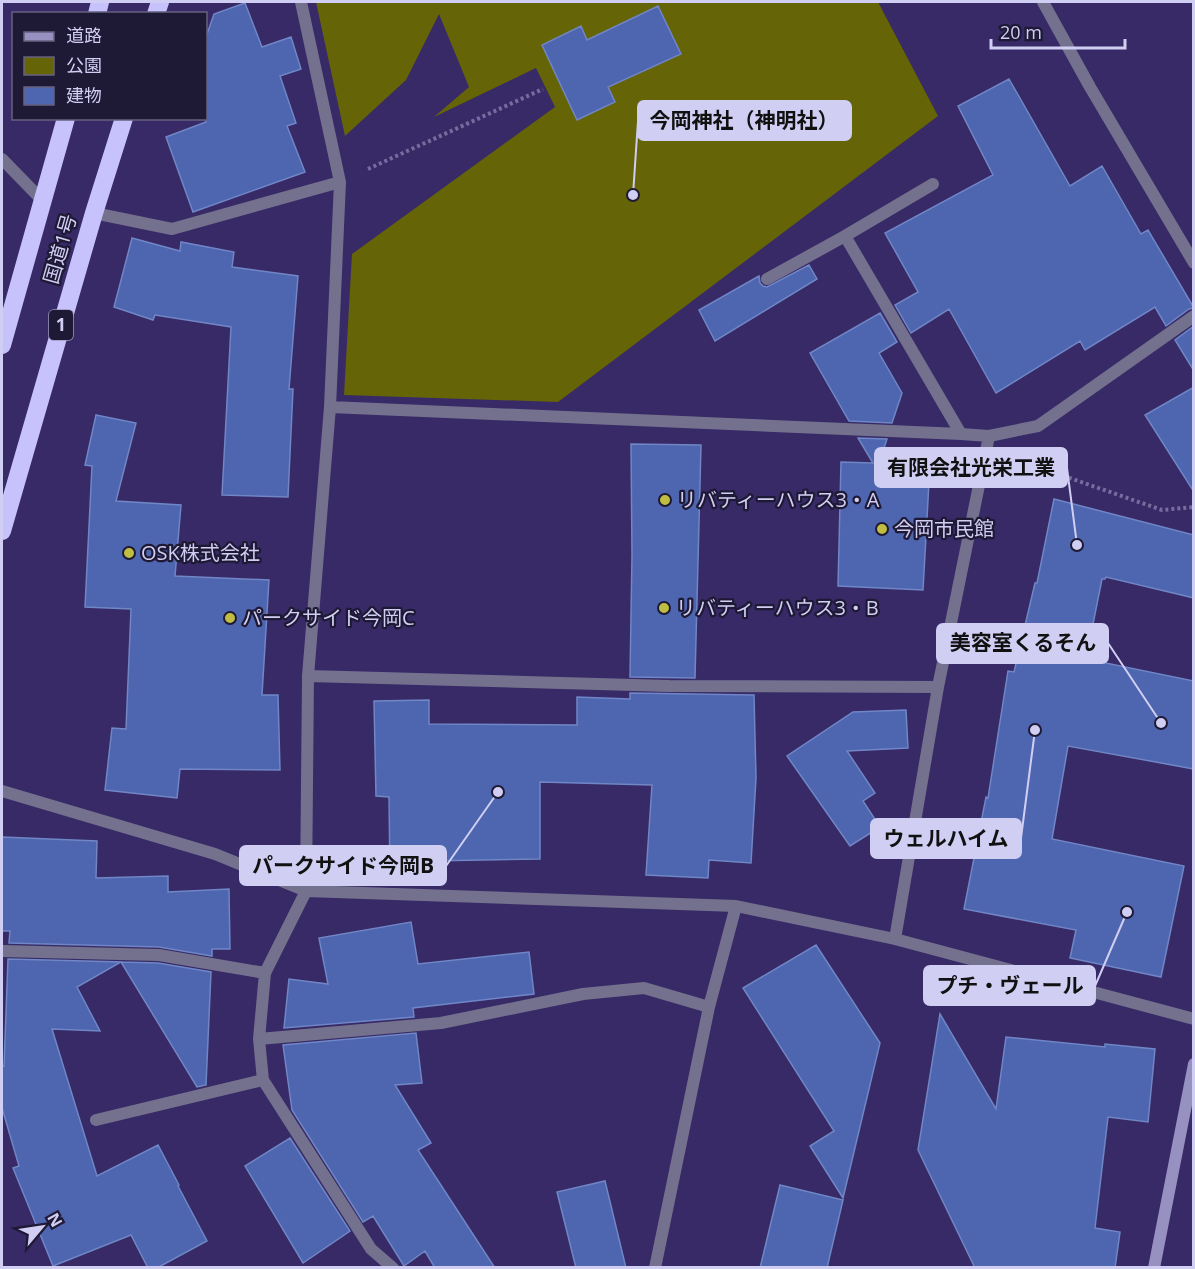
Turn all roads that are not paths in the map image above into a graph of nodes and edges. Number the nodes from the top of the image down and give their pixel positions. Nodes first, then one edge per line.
1 (301, 2) edge
2 (1043, 2) edge
3 (65, 120) edge
4 (123, 120) edge
5 (2, 159) edge
6 (340, 182) junction
7 (933, 184) dead end
8 (42, 200) junction
9 (94, 213) junction
10 (844, 236) junction
11 (1194, 263) edge
12 (767, 279) dead end
13 (1194, 316) edge
14 (2, 345) edge
15 (330, 407) junction
16 (961, 434) junction
17 (988, 436) junction
18 (2, 531) edge
19 (308, 676) junction
20 (938, 687) junction
21 (2, 791) edge
22 (306, 891) junction
23 (736, 906) junction
24 (895, 939) junction
25 (2, 951) edge
26 (266, 973) junction
27 (709, 1006) junction
28 (1194, 1019) edge
29 (259, 1038) junction
30 (1194, 1064) edge
31 (263, 1080) junction
32 (96, 1120) dead end
33 (393, 1268) edge
34 (655, 1268) edge
35 (1154, 1268) edge

1 - 6 street
2 - 11 street
3 - 8 highway, 国道1号
4 - 9 highway, 国道1号 / 1
5 - 8 street
6 - 9 street
6 - 15 street
7 - 10 street
8 - 14 highway, 国道1号
9 - 18 highway, 国道1号 / 1
10 - 12 street
10 - 16 street
13 - 17 street
15 - 16 street
15 - 19 street
16 - 17 street
17 - 20 street
19 - 20 street
19 - 22 street
20 - 24 street
21 - 22 street
22 - 23 street
22 - 26 street
23 - 24 street
23 - 27 street
24 - 28 street
25 - 26 street
26 - 29 street
27 - 29 street
27 - 34 street
29 - 31 street
30 - 35 street
31 - 32 street
31 - 33 street

